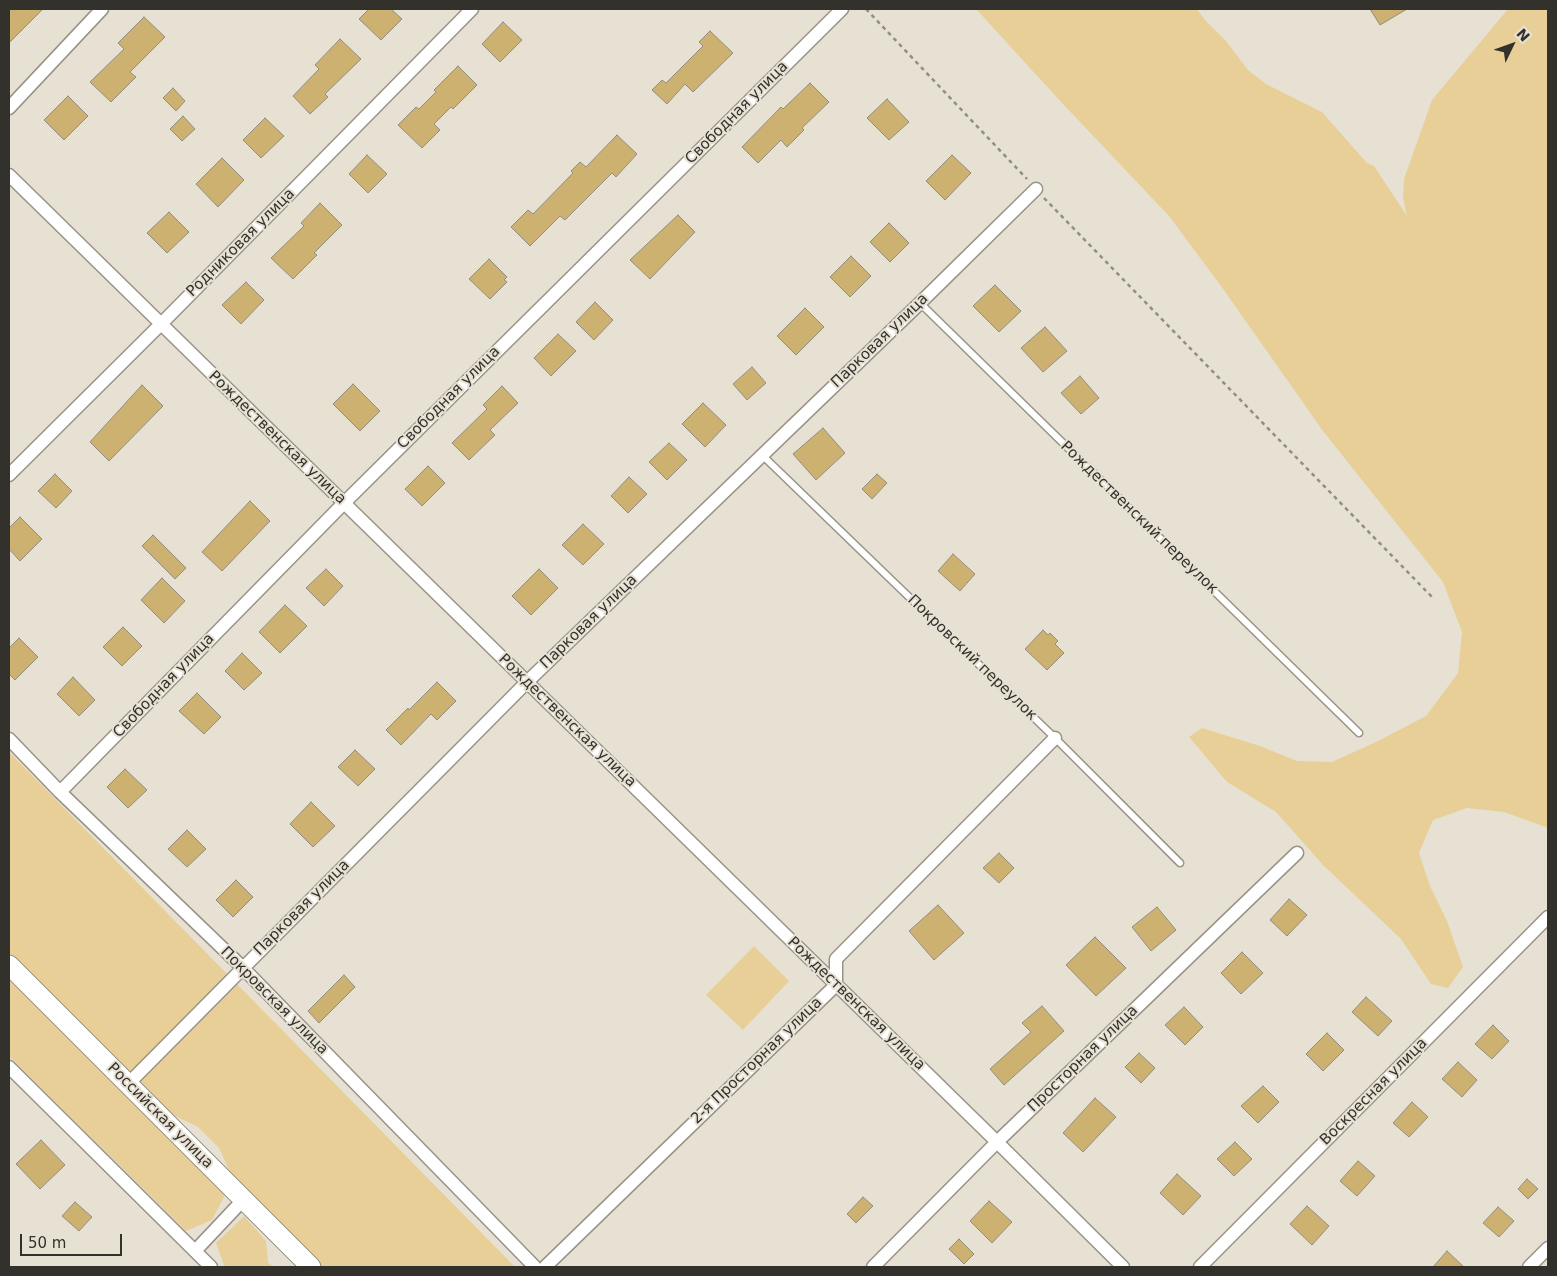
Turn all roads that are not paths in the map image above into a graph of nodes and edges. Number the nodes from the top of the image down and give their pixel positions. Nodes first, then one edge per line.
1 (102, 9) edge
2 (472, 9) edge
3 (842, 9) edge
4 (9, 108) edge
5 (9, 176) edge
6 (1036, 189) road end
7 (920, 302) junction
8 (161, 324) junction
9 (762, 455) junction
10 (9, 475) edge
11 (344, 503) junction
12 (527, 682) junction
13 (1359, 733) dead end
14 (1055, 738) junction
15 (9, 739) edge
16 (60, 792) junction
17 (1297, 854) dead end
18 (1180, 863) dead end
19 (1548, 917) edge
20 (9, 965) edge
21 (243, 968) junction
22 (836, 985) junction
23 (9, 1067) edge
24 (128, 1084) junction
25 (997, 1142) junction
26 (244, 1199) junction
27 (1548, 1248) edge
28 (195, 1251) junction
29 (211, 1267) edge
30 (310, 1267) edge
31 (535, 1267) edge
32 (544, 1267) edge
33 (872, 1267) edge
34 (1124, 1267) edge
35 (1200, 1267) edge
36 (1529, 1267) edge

1 - 4 street
2 - 8 street, Родниковая улица
3 - 11 street, Свободная улица
5 - 8 street, Рождественская улица
6 - 7 street, Парковая улица
7 - 9 street, Парковая улица
7 - 13 lane, Рождественский переулок
8 - 10 street, Родниковая улица
8 - 11 street, Рождественская улица
9 - 12 street, Парковая улица
9 - 14 lane, Покровский переулок
11 - 12 street, Рождественская улица
11 - 16 street, Свободная улица
12 - 21 street, Парковая улица
12 - 22 street, Рождественская улица
14 - 18 lane, Покровский переулок
14 - 22 street
15 - 16 street, Покровская улица
16 - 21 street, Покровская улица
17 - 25 street, Просторная улица
19 - 35 street, Воскресная улица
20 - 24 main road, Российская улица
21 - 24 street, Парковая улица
21 - 31 street, Покровская улица
22 - 25 street, Рождественская улица
22 - 32 street, 2-я Просторная улица
23 - 28 street
24 - 26 main road, Российская улица
25 - 33 street, Просторная улица
25 - 34 street, Рождественская улица
26 - 28 street
26 - 30 main road, Российская улица
27 - 36 street
28 - 29 street

